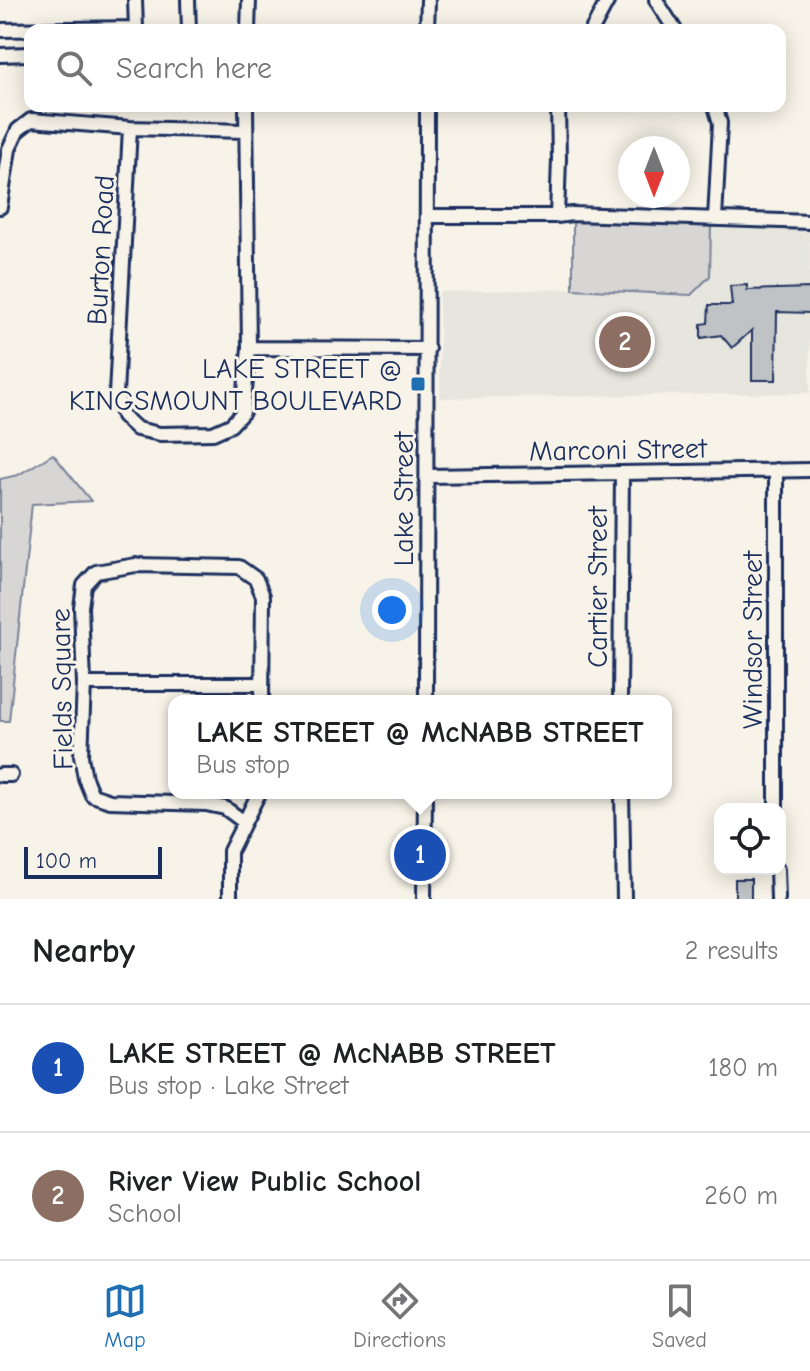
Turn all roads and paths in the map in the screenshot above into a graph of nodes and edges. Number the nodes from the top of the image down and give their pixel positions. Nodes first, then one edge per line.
1 (135, 0) edge
2 (188, 0) edge
3 (249, 0) edge
4 (428, 0) edge
5 (608, 0) edge
6 (656, 0) edge
7 (136, 24) edge
8 (189, 24) edge
9 (248, 24) edge
10 (427, 24) edge
11 (595, 24) edge
12 (671, 24) edge
13 (0, 30) edge
14 (24, 30) edge
15 (24, 54) edge
16 (0, 55) edge
17 (246, 112) edge
18 (427, 112) edge
19 (558, 112) edge
20 (717, 112) edge
21 (130, 128) junction
22 (245, 131) junction
23 (0, 207) edge
24 (427, 216) junction
25 (557, 216) junction
26 (715, 219) junction
27 (810, 222) edge
28 (249, 348) junction
29 (428, 349) junction
30 (776, 470) junction
31 (810, 470) edge
32 (622, 473) junction
33 (428, 476) junction
34 (84, 684) junction
35 (262, 684) junction
36 (262, 695) edge
37 (426, 695) edge
38 (620, 695) edge
39 (256, 799) edge
40 (425, 799) edge
41 (622, 799) edge
42 (776, 803) edge
43 (244, 822) junction
44 (777, 875) edge
45 (230, 899) edge
46 (424, 899) edge
47 (624, 899) edge
48 (778, 899) edge

1 - 7 street
2 - 8 street
3 - 9 street
4 - 10 street
5 - 11 street
6 - 12 street
13 - 14 street
15 - 16 street
17 - 22 street, Burton Road
18 - 24 street, Lake Street
19 - 25 street
20 - 26 street
21 - 22 street
21 - 23 street
21 - 28 street, Burton Road
22 - 28 street, Burton Road
24 - 25 street
24 - 29 street, Lake Street
25 - 26 street
26 - 27 street
28 - 29 street
29 - 33 street, Lake Street
30 - 31 street, Marconi Street
30 - 32 street, Marconi Street
30 - 42 street, Windsor Street
32 - 33 street, Marconi Street
32 - 38 street, Cartier Street
33 - 37 street, Lake Street
34 - 35 street
34 - 35 street, Fields Square
34 - 43 street, Fields Square
35 - 36 street, Fields Square
39 - 43 street
40 - 46 street
41 - 47 street
43 - 45 street
44 - 48 street

